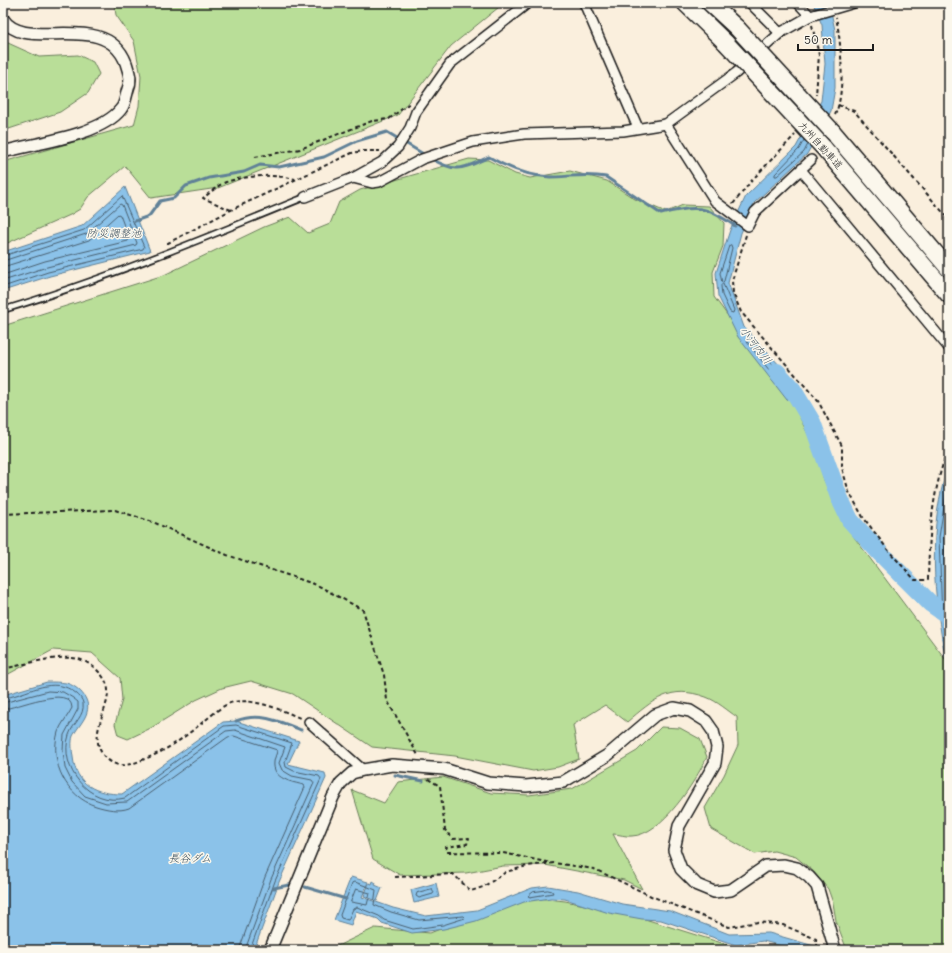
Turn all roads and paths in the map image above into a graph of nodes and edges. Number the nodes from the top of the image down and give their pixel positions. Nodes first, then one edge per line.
1 (528, 3) edge
2 (584, 3) edge
3 (685, 3) edge
4 (710, 3) edge
5 (750, 3) edge
6 (798, 3) edge
7 (854, 3) edge
8 (834, 8) junction
9 (810, 16) junction
10 (3, 19) edge
11 (780, 33) junction
12 (817, 93) dead end
13 (427, 96) junction
14 (838, 105) junction
15 (836, 113) dead end
16 (666, 124) junction
17 (638, 128) junction
18 (794, 137) dead end
19 (395, 150) junction
20 (3, 152) edge
21 (255, 157) dead end
22 (811, 160) dead end
23 (802, 171) junction
24 (353, 178) junction
25 (295, 179) junction
26 (305, 197) joint
27 (231, 210) junction
28 (728, 210) junction
29 (949, 218) edge
30 (748, 226) junction
31 (170, 253) junction
32 (949, 269) edge
33 (949, 294) edge
34 (3, 310) edge
35 (949, 348) edge
36 (949, 447) edge
37 (3, 514) edge
38 (3, 669) edge
39 (309, 722) joint
40 (363, 770) junction
41 (424, 772) junction
42 (554, 863) junction
43 (395, 877) dead end
44 (834, 946) edge
45 (270, 950) edge
46 (818, 950) edge

1 - 13 street
2 - 17 street
3 - 33 highway, 九州自動車道, bridge
4 - 32 highway, 九州自動車道, bridge
5 - 11 street
6 - 9 street
7 - 8 street
8 - 9 street
8 - 14 path
9 - 11 street
9 - 12 path
10 - 20 street
11 - 16 street
13 - 19 street
13 - 21 path
14 - 15 path
14 - 29 path
16 - 17 street
16 - 28 street
17 - 24 street
18 - 28 path
19 - 24 street
19 - 25 path
22 - 23 street
23 - 30 street
23 - 35 street
24 - 26 street
25 - 27 path
25 - 27 path
26 - 31 lane
27 - 31 path
28 - 30 street
30 - 36 path
31 - 34 lane
37 - 41 path
38 - 39 path
39 - 40 street
40 - 41 street
40 - 45 street
41 - 42 path
41 - 44 street
42 - 43 path
42 - 46 path

